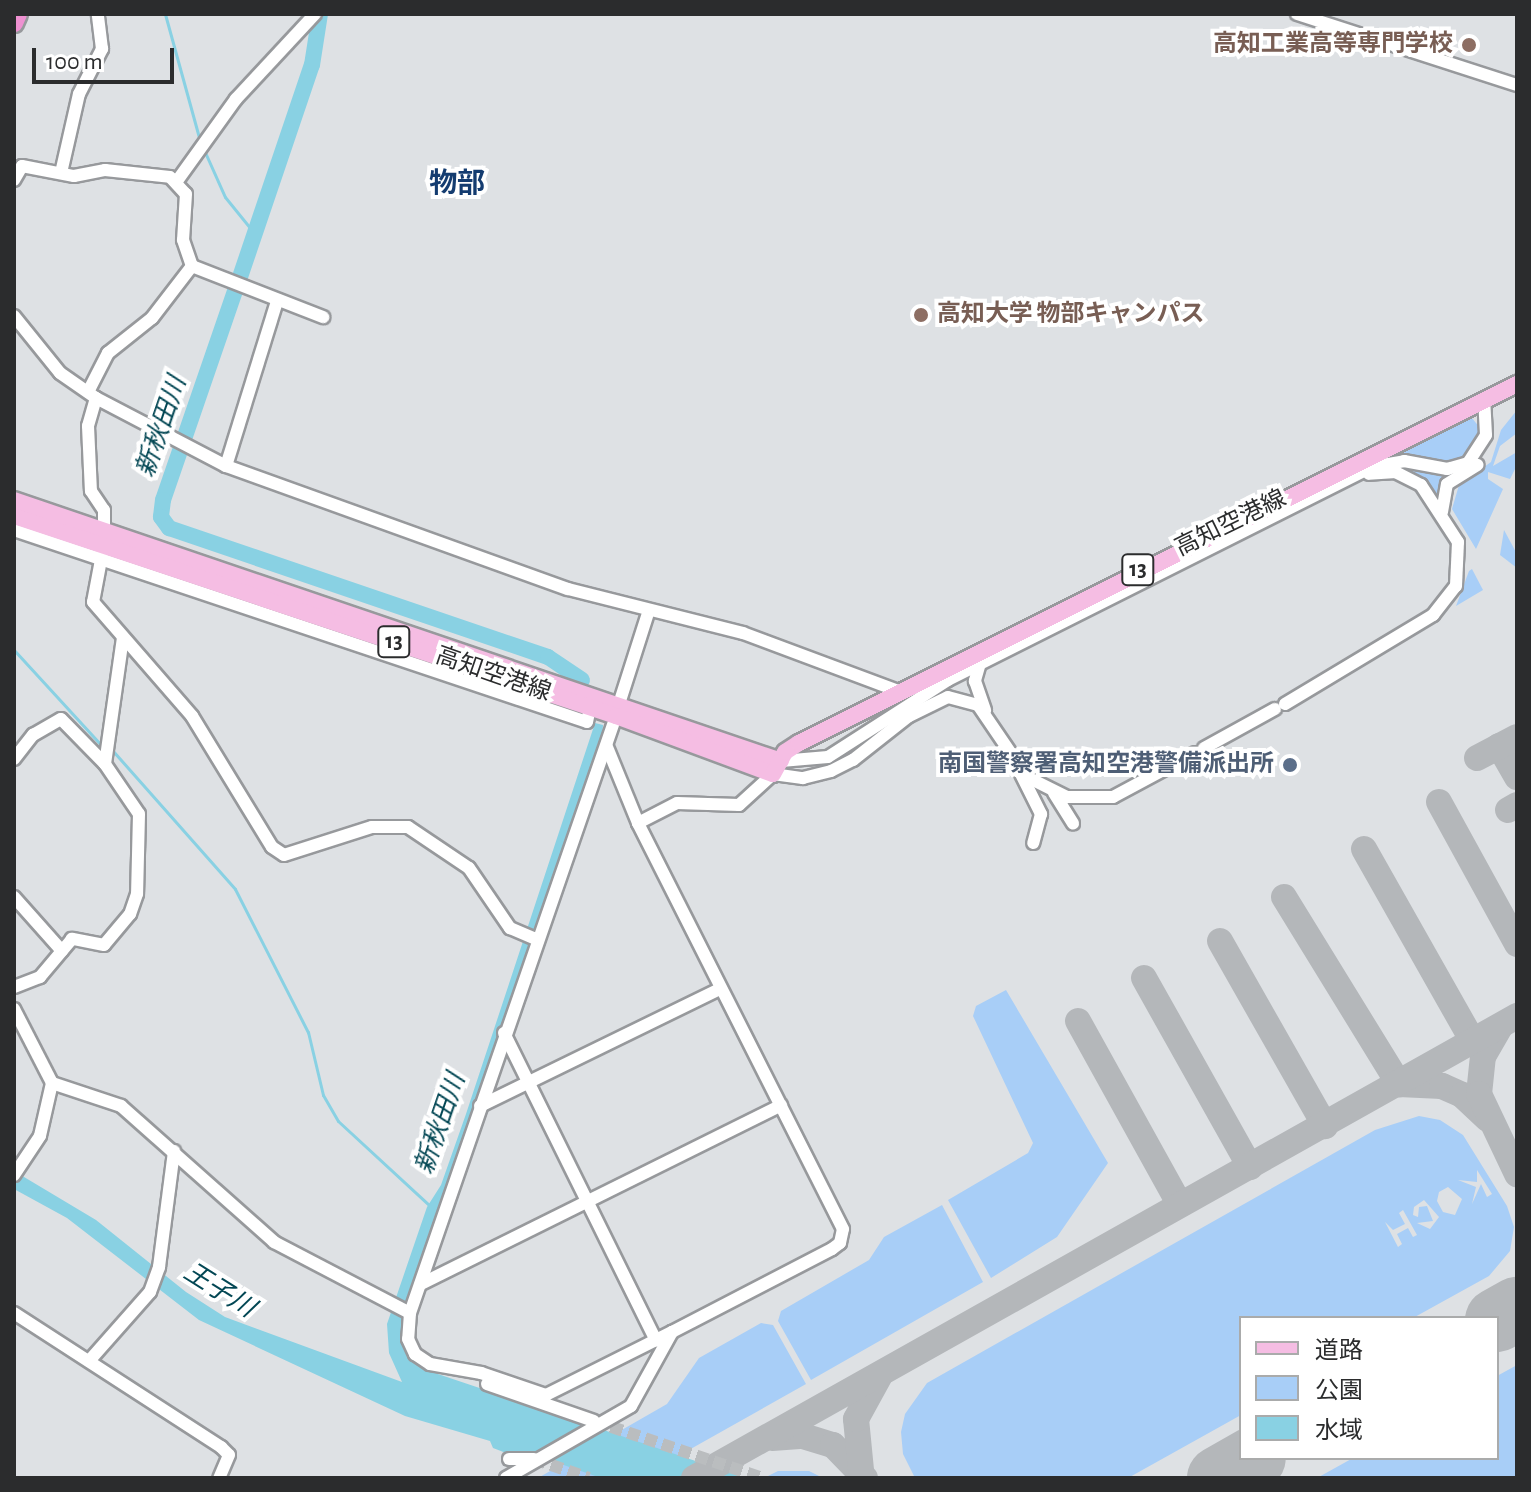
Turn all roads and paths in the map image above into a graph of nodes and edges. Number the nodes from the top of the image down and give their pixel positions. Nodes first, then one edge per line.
1 (98, 14) edge
2 (315, 14) edge
3 (1297, 14) edge
4 (1517, 85) edge
5 (61, 173) junction
6 (14, 180) edge
7 (177, 181) junction
8 (192, 266) junction
9 (277, 301) junction
10 (14, 316) edge
11 (323, 317) dead end
12 (1517, 384) edge
13 (92, 395) junction
14 (1484, 400) junction
15 (226, 466) junction
16 (1358, 476) junction
17 (14, 500) edge
18 (1442, 513) junction
19 (14, 516) edge
20 (14, 530) edge
21 (103, 544) junction
22 (648, 613) junction
23 (123, 638) junction
24 (980, 663) junction
25 (901, 692) junction
26 (617, 710) junction
27 (985, 710) junction
28 (607, 747) junction
29 (14, 759) edge
30 (105, 764) junction
31 (1017, 766) junction
32 (777, 768) junction
33 (1054, 793) junction
34 (638, 823) junction
35 (1073, 824) dead end
36 (1033, 843) dead end
37 (14, 897) edge
38 (532, 937) junction
39 (62, 951) junction
40 (14, 987) edge
41 (720, 989) junction
42 (14, 1009) edge
43 (504, 1033) junction
44 (52, 1083) junction
45 (529, 1083) junction
46 (781, 1105) junction
47 (480, 1106) junction
48 (174, 1151) junction
49 (17, 1173) edge
50 (588, 1202) junction
51 (421, 1284) junction
52 (409, 1312) junction
53 (14, 1313) edge
54 (672, 1332) junction
55 (656, 1340) junction
56 (89, 1361) junction
57 (463, 1372) junction
58 (594, 1421) tunnel mouth
59 (509, 1459) dead end
60 (534, 1459) tunnel mouth
61 (219, 1478) edge
62 (506, 1478) edge

1 - 5 street
2 - 7 street
3 - 4 street
5 - 6 street
5 - 7 street
7 - 8 street
8 - 9 street
8 - 13 street
9 - 11 street
9 - 15 street
10 - 13 street
12 - 14 main road, 高知空港線 / 13
13 - 15 street
13 - 21 street
14 - 16 street
14 - 18 street
14 - 25 main road, 高知空港線 / 13
15 - 22 street
16 - 18 street
16 - 24 street
17 - 21 main road, 高知空港線 / 13
18 - 33 street
19 - 21 main road, 高知空港線 / 13
20 - 21 street
21 - 23 street
21 - 26 main road, 高知空港線 / 13
21 - 26 main road, 高知空港線 / 13
22 - 25 street
22 - 26 street
23 - 30 street
23 - 38 street
24 - 27 street
24 - 32 street
25 - 32 main road, 高知空港線 / 13
26 - 28 street
26 - 32 main road, 高知空港線 / 13
27 - 31 street
27 - 32 street
28 - 34 street
28 - 38 street
29 - 30 street
30 - 39 street
31 - 33 street
31 - 36 street
32 - 34 street
33 - 35 street
34 - 41 street
37 - 39 street
38 - 43 street
39 - 40 street
41 - 45 street
41 - 46 street
42 - 44 street
43 - 45 street
43 - 47 street
44 - 48 street
44 - 49 street
45 - 47 street
45 - 50 street
46 - 50 street
46 - 54 street
47 - 51 street
48 - 52 street
48 - 56 street
50 - 51 street
50 - 55 street
51 - 52 street
52 - 57 street
53 - 56 street
54 - 55 street
54 - 62 street
55 - 57 street
56 - 61 street
57 - 58 street
59 - 60 street

